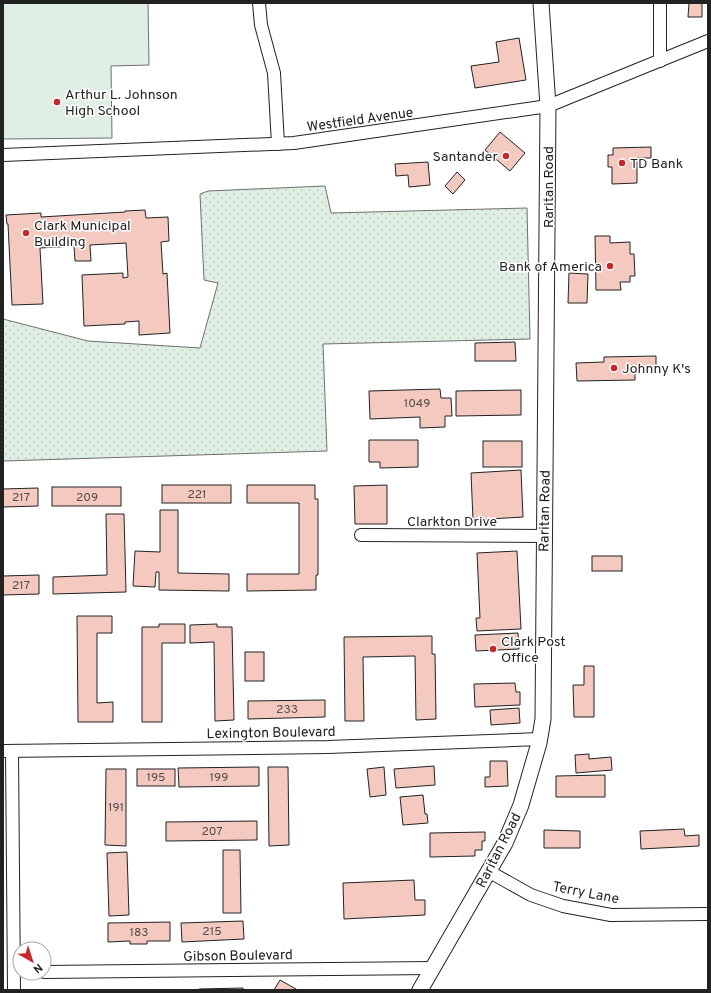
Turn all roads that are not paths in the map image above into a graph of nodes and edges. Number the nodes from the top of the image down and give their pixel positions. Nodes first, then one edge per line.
1 (258, 3) edge
2 (541, 3) edge
3 (660, 3) edge
4 (708, 41) edge
5 (660, 61) junction
6 (548, 106) junction
7 (278, 144) junction
8 (3, 155) edge
9 (361, 536) dead end
10 (544, 536) junction
11 (540, 740) junction
12 (8, 751) edge
13 (488, 871) junction
14 (708, 914) edge
15 (433, 968) junction
16 (12, 972) edge
17 (52, 972) edge
18 (420, 990) edge

1 - 7 street
2 - 6 main road, Raritan Road
3 - 5 street
4 - 5 street, Westfield Avenue
5 - 6 street, Westfield Avenue
6 - 7 street, Westfield Avenue
6 - 10 main road, Raritan Road
7 - 8 street, Westfield Avenue
9 - 10 street, Clarkton Drive
10 - 11 main road, Raritan Road
11 - 12 street, Lexington Boulevard
11 - 13 main road, Raritan Road
12 - 16 street
13 - 14 street, Terry Lane
13 - 15 main road, Raritan Road
15 - 17 street, Gibson Boulevard
15 - 18 main road, Raritan Road

